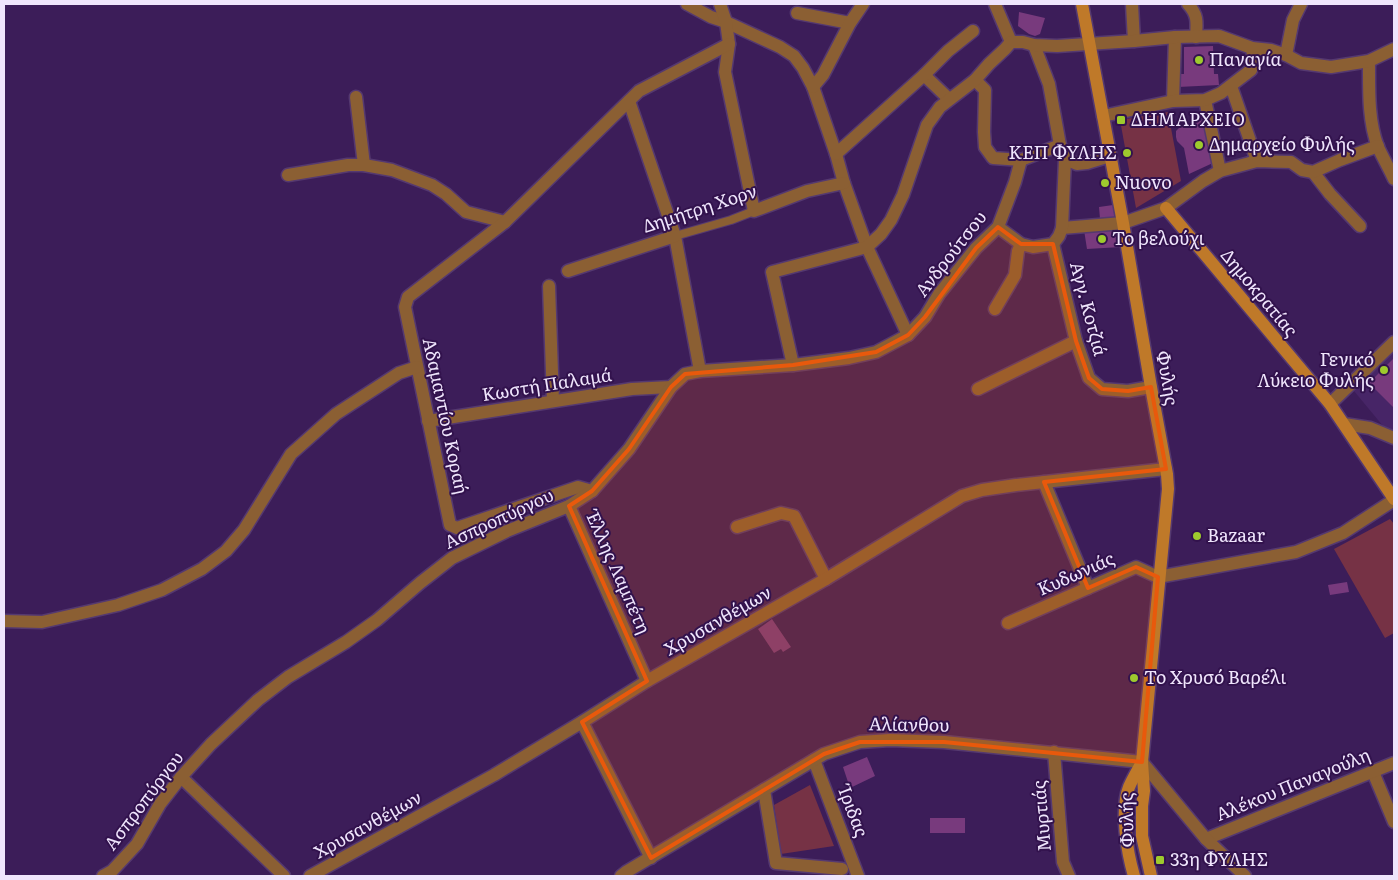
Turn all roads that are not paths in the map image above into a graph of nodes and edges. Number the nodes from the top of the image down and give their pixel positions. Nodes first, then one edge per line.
1 (686, 4) edge
2 (720, 4) edge
3 (863, 4) edge
4 (995, 4) edge
5 (1082, 4) edge
6 (1132, 4) edge
7 (1188, 4) edge
8 (1301, 4) edge
9 (797, 14) dead end
10 (726, 22) junction
11 (850, 23) junction
12 (973, 30) dead end
13 (1175, 37) junction
14 (1196, 37) junction
15 (1134, 41) junction
16 (1011, 42) junction
17 (729, 44) junction
18 (1089, 44) junction
19 (1034, 45) junction
20 (1252, 48) junction
21 (1394, 49) edge
22 (1286, 54) junction
23 (1369, 61) junction
24 (924, 75) junction
25 (975, 80) junction
26 (1231, 86) junction
27 (814, 87) junction
28 (356, 97) dead end
29 (949, 99) junction
30 (1205, 100) junction
31 (629, 101) junction
32 (1173, 102) junction
33 (1103, 116) junction
34 (1060, 145) junction
35 (1378, 146) junction
36 (836, 154) junction
37 (1110, 156) junction
38 (1065, 158) junction
39 (1021, 160) junction
40 (1257, 161) junction
41 (1391, 163) edge
42 (364, 165) junction
43 (1220, 171) junction
44 (1313, 172) junction
45 (288, 175) dead end
46 (1394, 179) edge
47 (844, 183) junction
48 (1166, 208) junction
49 (754, 211) junction
50 (505, 222) junction
51 (1123, 223) junction
52 (1360, 226) dead end
53 (998, 227) junction
54 (1062, 228) junction
55 (675, 236) junction
56 (1021, 244) junction
57 (1053, 244) junction
58 (867, 247) junction
59 (568, 271) dead end
60 (549, 286) dead end
61 (995, 310) dead end
62 (908, 334) junction
63 (1076, 341) junction
64 (1394, 342) edge
65 (793, 365) junction
66 (417, 367) junction
67 (700, 371) junction
68 (671, 386) junction
69 (1151, 387) junction
70 (978, 389) dead end
71 (553, 401) junction
72 (1330, 404) junction
73 (428, 421) junction
74 (1344, 424) junction
75 (1394, 438) edge
76 (1166, 469) junction
77 (1044, 482) junction
78 (592, 491) junction
79 (1394, 500) edge
80 (568, 506) junction
81 (737, 528) dead end
82 (1158, 577) junction
83 (826, 580) junction
84 (1088, 588) junction
85 (4, 621) edge
86 (1008, 623) dead end
87 (647, 681) junction
88 (582, 722) junction
89 (1054, 752) junction
90 (814, 760) junction
91 (1142, 762) junction
92 (1394, 764) edge
93 (1372, 772) junction
94 (181, 777) junction
95 (764, 790) junction
96 (1394, 822) edge
97 (1206, 839) junction
98 (651, 858) junction
99 (842, 869) dead end
100 (104, 876) edge
101 (284, 876) edge
102 (310, 876) edge
103 (621, 876) edge
104 (858, 876) edge
105 (1068, 876) edge
106 (1134, 876) edge
107 (1151, 876) edge
108 (1245, 876) edge

1 - 10 street
2 - 10 street
3 - 11 street
4 - 16 street
5 - 18 main road, Φυλής
6 - 15 street
7 - 14 street
8 - 22 street
9 - 11 street
10 - 17 street
10 - 27 street
11 - 27 street
12 - 24 street
13 - 14 street
13 - 15 street
13 - 32 street
14 - 20 street
15 - 18 street
16 - 19 street
16 - 25 street
17 - 31 street
17 - 49 street
18 - 19 street
18 - 33 main road, Φυλής
19 - 34 street
20 - 22 street
20 - 26 street
21 - 23 street
22 - 23 street
23 - 35 street
24 - 29 street
24 - 36 street
25 - 29 street
25 - 39 street
26 - 30 street
26 - 40 street
27 - 36 street
28 - 42 street
29 - 58 street
30 - 32 street
30 - 43 street
31 - 50 street
31 - 55 street
32 - 33 street
33 - 37 main road, Φυλής
34 - 38 street
34 - 39 street
35 - 41 street
35 - 44 street
36 - 47 street
37 - 38 street
37 - 51 main road, Φυλής
38 - 54 street
39 - 53 street, Ανδρούτσου
40 - 43 street
40 - 44 street
41 - 46 street
42 - 45 street
42 - 50 street
43 - 48 street
44 - 52 street
47 - 49 street, Δημήτρη Χορν
47 - 58 street
48 - 51 street
48 - 72 main road, Δημοκρατίας
49 - 55 lane, Δημήτρη Χορν
50 - 66 street, Αδαμαντίου Κοραή
51 - 54 street
51 - 69 main road, Φυλής
53 - 56 street
53 - 62 street, Ανδρούτσου
54 - 57 street
55 - 59 street, Δημήτρη Χορν
55 - 67 street
56 - 57 street
56 - 61 street
57 - 63 street, Αγγ. Κοτζιά
58 - 62 street
58 - 65 street
60 - 71 street
62 - 65 street, Ασπροπύργου
63 - 69 street, Αγγ. Κοτζιά
63 - 70 street
64 - 72 street
65 - 67 street, Ασπροπύργου
66 - 73 street, Αδαμαντίου Κοραή
66 - 85 street
67 - 68 street, Ασπροπύργου
68 - 71 street, Κωστή Παλαμά
68 - 78 street, Ασπροπύργου
69 - 76 main road, Φυλής
71 - 73 street, Κωστή Παλαμά
72 - 74 main road, Δημοκρατίας
73 - 78 street, Αδαμαντίου Κοραή
74 - 75 street
74 - 79 main road, Δημοκρατίας
76 - 77 street, Χρυσανθέμων
76 - 82 main road, Φυλής
77 - 83 street, Χρυσανθέμων
77 - 84 street
78 - 80 street, Ασπροπύργου
79 - 82 street
80 - 87 street, Έλλης Λαμπέτη
80 - 94 street, Ασπροπύργου
81 - 83 street
82 - 84 street, Κυδωνιάς
82 - 91 main road, Φυλής
83 - 87 street, Χρυσανθέμων
84 - 86 street, Κυδωνιάς
87 - 88 street, Χρυσανθέμων
88 - 98 street
88 - 102 street, Χρυσανθέμων
89 - 90 street, Αλίανθου
89 - 91 street, Αλίανθου
89 - 105 street, Μυρτιάς
90 - 95 street, Αλίανθου
90 - 104 street, Ίριδας
91 - 97 street
91 - 106 main road, Φυλής
91 - 107 main road, Φυλής
92 - 93 street, Αλέκου Παναγούλη
93 - 96 street
93 - 97 street, Αλέκου Παναγούλη
94 - 100 street, Ασπροπύργου
94 - 101 street
95 - 98 street, Αλίανθου
95 - 99 street
97 - 108 street
98 - 103 street, Αλίανθου

